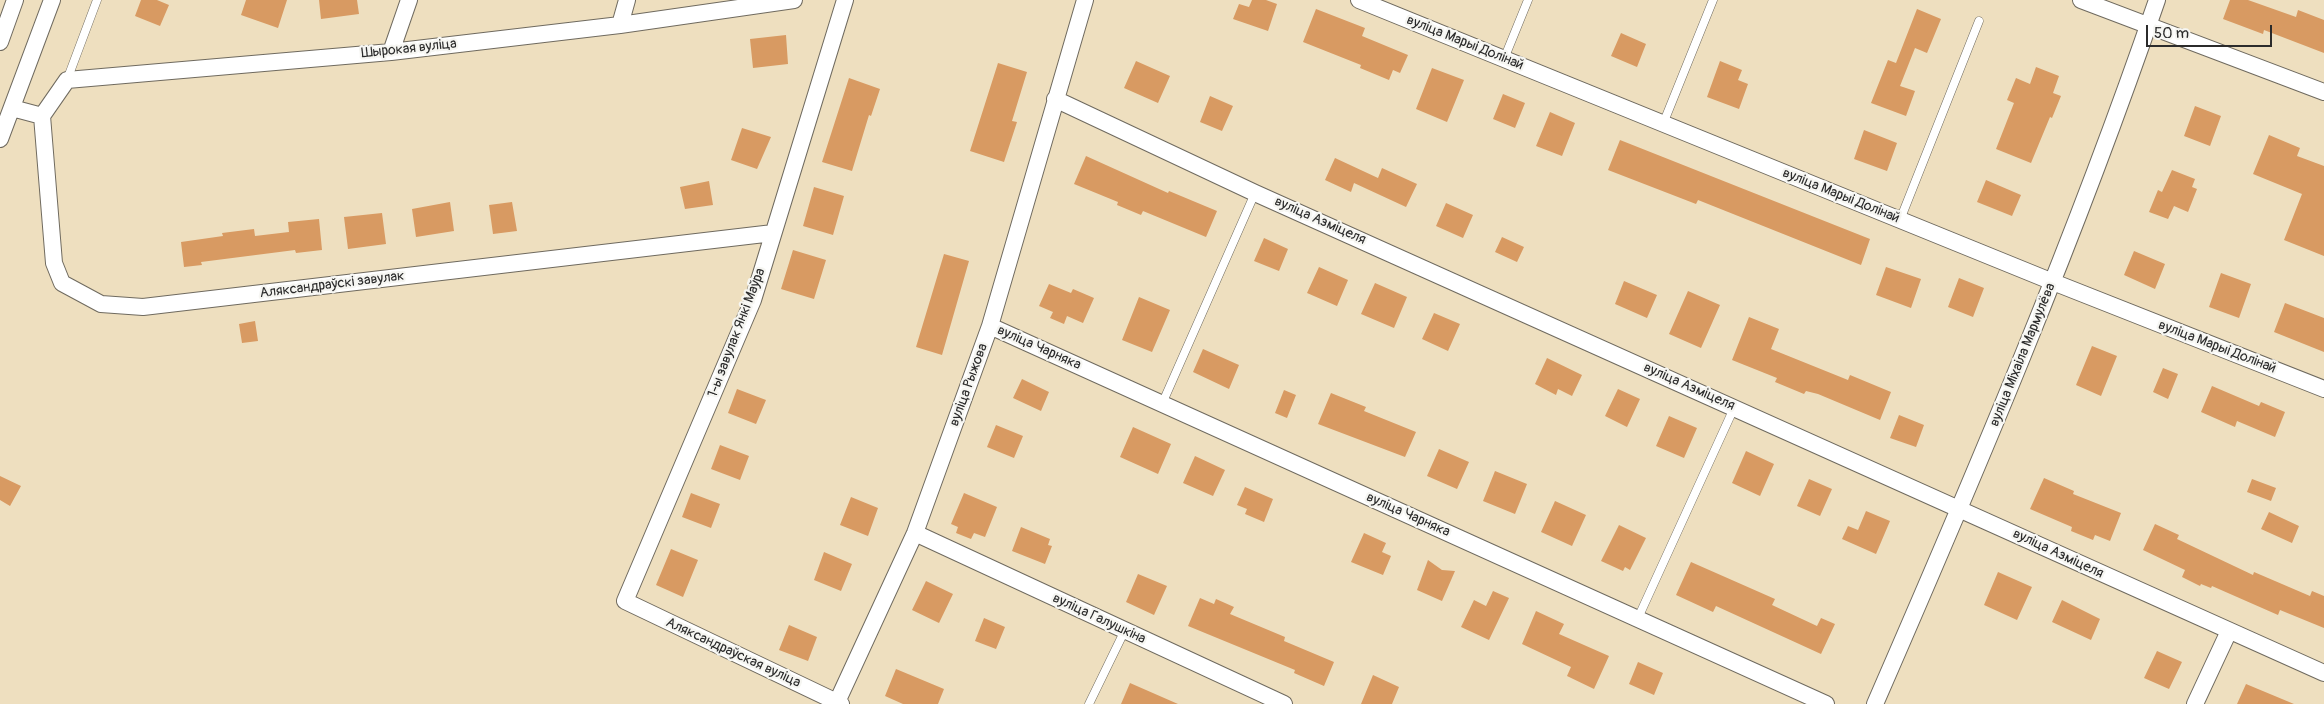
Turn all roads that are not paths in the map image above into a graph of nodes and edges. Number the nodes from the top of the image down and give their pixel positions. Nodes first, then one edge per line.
1 (15, 0) edge
2 (52, 0) edge
3 (97, 0) edge
4 (409, 0) edge
5 (627, 0) edge
6 (794, 0) edge
7 (845, 0) edge
8 (1085, 0) edge
9 (1358, 0) edge
10 (1528, 0) edge
11 (1714, 0) edge
12 (2081, 0) edge
13 (2157, 0) edge
14 (1979, 21) dead end
15 (620, 25) junction
16 (2148, 26) junction
17 (0, 42) edge
18 (391, 52) junction
19 (1504, 59) junction
20 (67, 80) junction
21 (2324, 92) edge
22 (1056, 99) junction
23 (12, 108) junction
24 (42, 116) junction
25 (1663, 124) junction
26 (0, 139) edge
27 (1256, 192) junction
28 (1900, 220) junction
29 (773, 234) junction
30 (2053, 282) junction
31 (990, 326) junction
32 (2324, 389) edge
33 (1162, 404) junction
34 (1734, 408) junction
35 (1960, 509) junction
36 (914, 533) junction
37 (626, 602) joint
38 (1638, 618) junction
39 (1125, 630) junction
40 (2229, 631) junction
41 (2324, 673) edge
42 (839, 703) edge
43 (1089, 704) edge
44 (1284, 704) edge
45 (1826, 704) edge
46 (1875, 704) edge
47 (2195, 704) edge

1 - 17 street
2 - 23 street
3 - 20 lane
4 - 18 street
5 - 15 street
6 - 15 street, Шырокая вуліца
7 - 29 street, 1-ы завулак Янкі Маўра
8 - 22 street, вуліца Рыжова
9 - 19 street, вуліца Марыі Долінай
10 - 19 lane
11 - 25 lane
12 - 16 street
13 - 16 street, вуліца Міхаіла Мармулёва
14 - 28 lane
15 - 18 street, Шырокая вуліца
16 - 21 street
16 - 30 street, вуліца Міхаіла Мармулёва
18 - 20 street, Шырокая вуліца
19 - 25 street, вуліца Марыі Долінай
20 - 24 street
22 - 27 street, вуліца Азміцеля
22 - 31 street, вуліца Рыжова
23 - 24 street
23 - 26 street
24 - 29 street, Аляксандраўскі завулак
25 - 28 street, вуліца Марыі Долінай
27 - 33 lane
27 - 34 street, вуліца Азміцеля
28 - 30 street, вуліца Марыі Долінай
29 - 37 street, 1-ы завулак Янкі Маўра
30 - 32 street, вуліца Марыі Долінай
30 - 35 street, вуліца Міхаіла Мармулёва
31 - 33 street, вуліца Чарняка
31 - 36 street, вуліца Рыжова
33 - 38 street, вуліца Чарняка
34 - 35 street, вуліца Азміцеля
34 - 38 lane
35 - 40 street, вуліца Азміцеля
35 - 46 street, вуліца Міхаіла Мармулёва
36 - 39 street, вуліца Галушкіна
36 - 42 street, вуліца Рыжова
37 - 42 street, Аляксандраўская вуліца
38 - 45 street, вуліца Чарняка
39 - 43 lane
39 - 44 street, вуліца Галушкіна
40 - 41 street, вуліца Азміцеля
40 - 47 street

